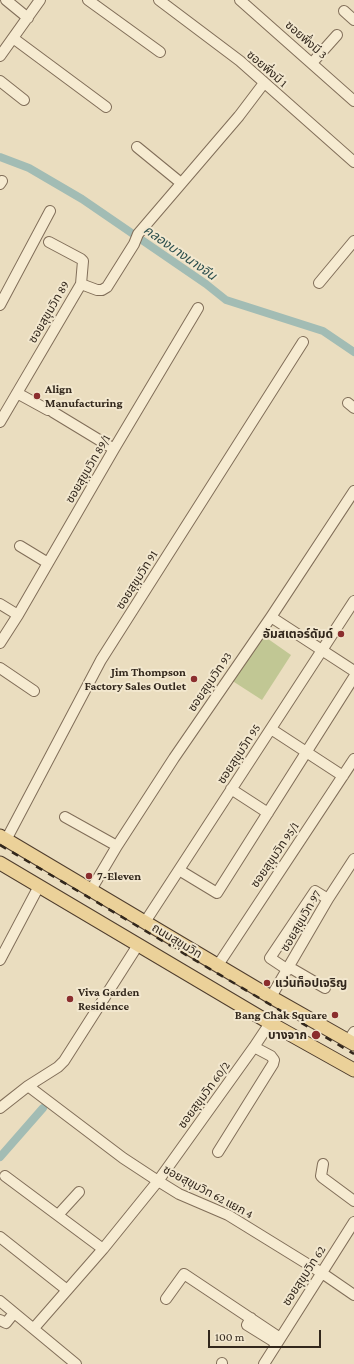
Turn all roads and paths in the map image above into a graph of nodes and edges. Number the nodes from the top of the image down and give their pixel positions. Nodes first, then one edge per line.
1 (6, 0) edge
2 (40, 0) edge
3 (88, 0) edge
4 (159, 0) edge
5 (240, 0) edge
6 (344, 11) dead end
7 (28, 18) junction
8 (354, 20) edge
9 (337, 35) dead end
10 (13, 38) junction
11 (160, 52) dead end
12 (0, 56) edge
13 (312, 63) junction
14 (0, 81) edge
15 (264, 83) junction
16 (352, 95) edge
17 (24, 100) dead end
18 (106, 108) dead end
19 (137, 147) dead end
20 (354, 162) edge
21 (181, 183) junction
22 (50, 211) dead end
23 (354, 241) edge
24 (49, 242) dead end
25 (319, 283) dead end
26 (81, 284) junction
27 (0, 305) edge
28 (198, 308) dead end
29 (303, 342) dead end
30 (17, 393) junction
31 (0, 422) edge
32 (114, 448) junction
33 (354, 491) edge
34 (20, 546) dead end
35 (48, 563) junction
36 (354, 601) edge
37 (0, 604) edge
38 (18, 616) junction
39 (271, 617) junction
40 (0, 643) edge
41 (322, 650) junction
42 (0, 668) edge
43 (354, 671) edge
44 (354, 677) edge
45 (34, 690) dead end
46 (271, 729) junction
47 (306, 753) junction
48 (354, 759) edge
49 (343, 776) junction
50 (232, 789) junction
51 (268, 813) junction
52 (65, 817) dead end
53 (3, 838) edge
54 (117, 846) junction
55 (354, 859) edge
56 (0, 863) edge
57 (179, 870) junction
58 (39, 886) junction
59 (91, 890) junction
60 (328, 899) junction
61 (146, 922) junction
62 (138, 945) junction
63 (0, 960) edge
64 (218, 965) junction
65 (289, 968) junction
66 (325, 988) dead end
67 (271, 997) junction
68 (270, 1023) junction
69 (352, 1039) edge
70 (254, 1047) junction
71 (354, 1070) edge
72 (28, 1086) junction
73 (0, 1108) edge
74 (218, 1152) dead end
75 (323, 1164) dead end
76 (5, 1176) dead end
77 (158, 1181) junction
78 (79, 1192) dead end
79 (354, 1201) edge
80 (58, 1215) junction
81 (354, 1222) edge
82 (0, 1237) edge
83 (103, 1249) junction
84 (322, 1273) junction
85 (67, 1290) junction
86 (354, 1295) edge
87 (166, 1299) dead end
88 (0, 1301) edge
89 (14, 1313) junction
90 (0, 1320) edge
91 (34, 1328) junction
92 (278, 1340) junction
93 (76, 1364) edge
94 (264, 1364) edge

1 - 7 street
2 - 7 street
3 - 11 street
4 - 15 street, ซอยพึ่งมี 1
5 - 13 street, ซอยพึ่งมี 3
6 - 8 street
7 - 10 street
9 - 13 street
10 - 12 street
10 - 18 street
13 - 16 street, ซอยพึ่งมี 3
14 - 17 street
15 - 20 street, ซอยพึ่งมี 1
15 - 21 street, ซอยสุขุมวิท 89
19 - 21 street
21 - 26 street, ซอยสุขุมวิท 89
22 - 27 street
23 - 25 street
24 - 26 street
26 - 30 street, ซอยสุขุมวิท 89
28 - 32 street, ซอยสุขุมวิท 89/1
29 - 53 street, ซอยสุขุมวิท 91
30 - 31 street, ซอยสุขุมวิท 89
30 - 32 street
32 - 35 street, ซอยสุขุมวิท 89/1
33 - 39 street, ซอยสุขุมวิท 93
34 - 35 street
35 - 38 street, ซอยสุขุมวิท 89/1
36 - 41 street, ซอยสุขุมวิท 95
37 - 38 street
38 - 40 street, ซอยสุขุมวิท 89/1
39 - 41 street
39 - 54 street, ซอยสุขุมวิท 93
41 - 43 street
41 - 46 street, ซอยสุขุมวิท 95
42 - 45 street
44 - 47 street
46 - 47 street
46 - 50 street, ซอยสุขุมวิท 95
47 - 49 street
47 - 51 street
48 - 49 street, ซอยสุขุมวิท 95/1
49 - 64 street, ซอยสุขุมวิท 95/1
50 - 51 street
50 - 57 street, ซอยสุขุมวิท 95
51 - 57 street
52 - 54 street
53 - 59 main road, ถนนสุขุมวิท
54 - 59 street, ซอยสุขุมวิท 93
55 - 60 street, ซอยสุขุมวิท 97
56 - 58 main road, ถนนสุขุมวิท
57 - 61 street, ซอยสุขุมวิท 95
58 - 62 main road, ถนนสุขุมวิท
58 - 63 street
59 - 61 main road, ถนนสุขุมวิท
60 - 65 street, ซอยสุขุมวิท 97
60 - 65 street
61 - 64 main road, ถนนสุขุมวิท
62 - 68 main road, ถนนสุขุมวิท
62 - 72 street
64 - 67 main road, ถนนสุขุมวิท
65 - 66 street
65 - 67 street, ซอยสุขุมวิท 97
67 - 69 main road, ถนนสุขุมวิท
68 - 70 street, ซอยสุขุมวิท 60/2
68 - 71 main road, ถนนสุขุมวิท
70 - 74 street
70 - 77 street, ซอยสุขุมวิท 60/2
72 - 73 street
72 - 77 street, ซอยสุขุมวิท 62 แยก 4
75 - 79 street
76 - 80 street
77 - 83 street, ซอยสุขุมวิท 60/2
77 - 84 street, ซอยสุขุมวิท 62 แยก 4
78 - 80 street
80 - 83 street
81 - 84 street, ซอยสุขุมวิท 62
82 - 85 street
83 - 85 street, ซอยสุขุมวิท 60/2
84 - 86 street, ซอยสุขุมวิท 62 แยก 4
84 - 92 street, ซอยสุขุมวิท 62
85 - 91 street, ซอยสุขุมวิท 60/2
87 - 92 street
88 - 89 street
89 - 90 street
89 - 91 street
91 - 93 street
92 - 94 street, ซอยสุขุมวิท 62

